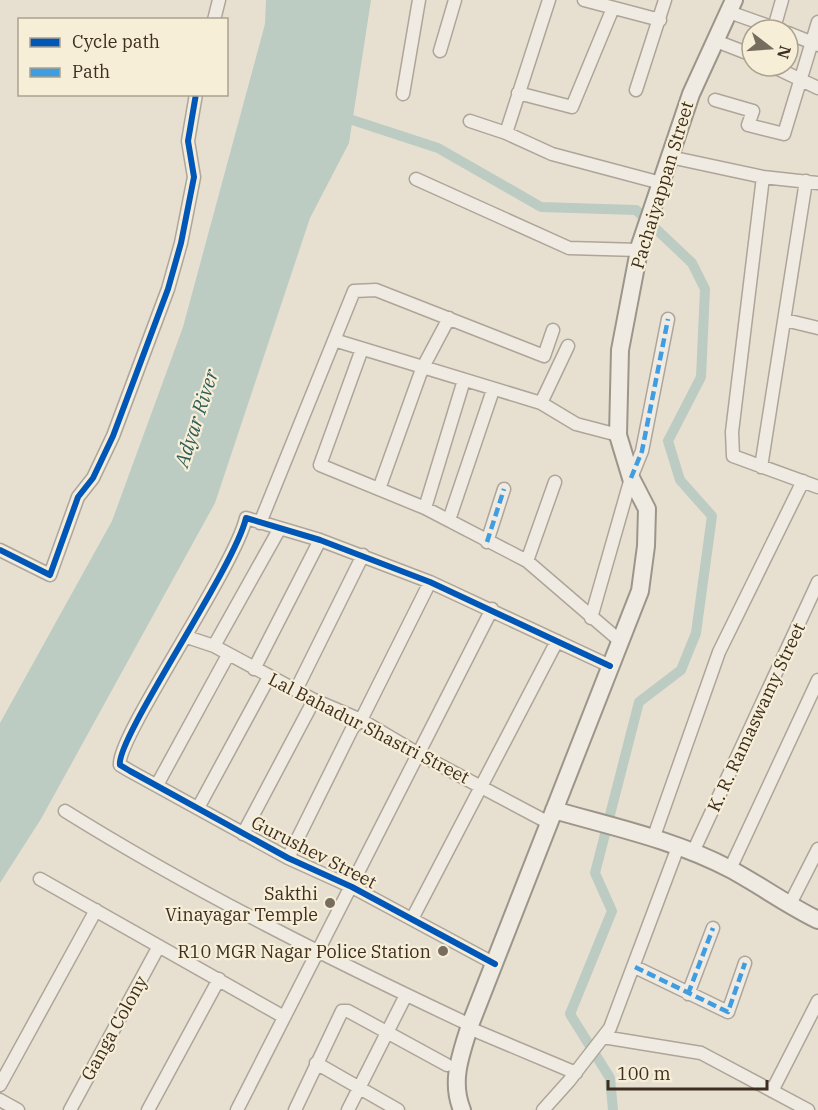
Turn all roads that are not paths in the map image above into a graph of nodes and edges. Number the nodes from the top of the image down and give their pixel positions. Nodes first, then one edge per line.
1 (219, 0) edge
2 (419, 0) edge
3 (455, 0) edge
4 (549, 0) edge
5 (584, 0) edge
6 (665, 0) edge
7 (782, 0) edge
8 (729, 4) edge
9 (613, 8) junction
10 (214, 18) edge
11 (756, 18) edge
12 (779, 18) edge
13 (660, 20) junction
14 (818, 22) edge
15 (800, 38) edge
16 (716, 41) junction
17 (815, 44) edge
18 (740, 50) edge
19 (440, 51) dead end
20 (800, 76) edge
21 (799, 78) joint
22 (818, 88) edge
23 (636, 90) dead end
24 (518, 93) junction
25 (403, 94) dead end
26 (196, 96) edge
27 (716, 100) dead end
28 (470, 121) dead end
29 (506, 133) junction
30 (670, 157) junction
31 (763, 177) junction
32 (416, 178) dead end
33 (812, 182) edge
34 (659, 188) junction
35 (639, 248) junction
36 (449, 318) junction
37 (668, 319) dead end
38 (785, 320) junction
39 (818, 328) edge
40 (553, 330) dead end
41 (334, 340) junction
42 (568, 346) dead end
43 (362, 349) junction
44 (422, 369) junction
45 (464, 380) junction
46 (493, 390) junction
47 (541, 403) junction
48 (618, 435) junction
49 (761, 467) junction
50 (631, 478) junction
51 (803, 481) junction
52 (555, 482) dead end
53 (818, 487) edge
54 (379, 489) junction
55 (504, 489) dead end
56 (425, 508) junction
57 (449, 520) junction
58 (260, 523) junction
59 (280, 528) junction
60 (320, 540) junction
61 (487, 542) junction
62 (0, 550) edge
63 (363, 555) junction
64 (527, 561) junction
65 (430, 582) junction
66 (818, 582) edge
67 (492, 609) junction
68 (591, 618) junction
69 (187, 637) junction
70 (557, 641) junction
71 (620, 641) junction
72 (214, 646) junction
73 (228, 655) junction
74 (610, 666) junction
75 (254, 669) junction
76 (269, 677) junction
77 (818, 680) edge
78 (296, 690) junction
79 (314, 700) junction
80 (362, 720) junction
81 (417, 753) junction
82 (157, 785) junction
83 (481, 786) junction
84 (198, 808) junction
85 (66, 811) dead end
86 (552, 816) junction
87 (243, 834) junction
88 (653, 839) junction
89 (818, 849) edge
90 (686, 850) junction
91 (288, 858) junction
92 (730, 869) junction
93 (40, 879) dead end
94 (352, 887) junction
95 (789, 906) junction
96 (96, 910) junction
97 (412, 919) junction
98 (818, 920) edge
99 (713, 928) dead end
100 (159, 946) junction
101 (317, 952) junction
102 (745, 963) dead end
103 (495, 964) junction
104 (635, 967) junction
105 (219, 980) junction
106 (406, 994) junction
107 (688, 994) junction
108 (818, 1001) edge
109 (284, 1017) junction
110 (470, 1026) junction
111 (387, 1033) junction
112 (603, 1037) junction
113 (316, 1063) junction
114 (447, 1065) dead end
115 (576, 1073) junction
116 (0, 1085) edge
117 (360, 1088) junction
118 (772, 1091) junction
119 (0, 1100) edge
120 (18, 1110) edge
121 (70, 1110) edge
122 (148, 1110) edge
123 (237, 1110) edge
124 (295, 1110) edge
125 (348, 1110) edge
126 (398, 1110) edge
127 (462, 1110) edge
128 (543, 1110) edge
129 (808, 1110) edge

1 - 10 street
2 - 25 street
3 - 19 street
4 - 24 street
5 - 9 street
6 - 13 street
7 - 12 street
8 - 11 street
8 - 16 main road, Pachaiyappan Street
9 - 13 street
9 - 24 street
13 - 23 street
14 - 17 street
15 - 17 street
16 - 18 street
16 - 30 main road, Pachaiyappan Street
17 - 20 street
21 - 22 street
21 - 27 street
24 - 29 street
26 - 62 street
28 - 29 street
29 - 34 street
30 - 31 street
30 - 34 main road, Pachaiyappan Street
31 - 33 street
31 - 49 street
32 - 35 street
33 - 38 street
34 - 35 main road, Pachaiyappan Street
35 - 48 main road, Pachaiyappan Street
36 - 40 street
36 - 41 street
36 - 44 street
37 - 50 street
38 - 39 street
38 - 49 street
41 - 43 street
41 - 58 street
42 - 47 street
43 - 44 street
43 - 54 street
44 - 45 street
44 - 54 street
45 - 46 street
45 - 56 street
46 - 47 street
46 - 57 street
47 - 48 street
48 - 50 main road, Pachaiyappan Street
49 - 51 street
50 - 68 street
50 - 71 main road, Pachaiyappan Street
51 - 53 street
51 - 88 street
52 - 64 street
54 - 56 street
55 - 61 street
56 - 57 street
57 - 61 street
58 - 59 street
58 - 69 street
59 - 60 street
59 - 72 street
60 - 63 street
60 - 75 street
61 - 64 street
63 - 65 street
63 - 78 street
64 - 68 street
65 - 67 street
65 - 80 street
66 - 90 street, K. R. Ramaswamy Street
67 - 70 street
67 - 81 street
68 - 71 street
69 - 72 street, Lal Bahadur Shastri Street
69 - 82 street, Gurushev Street
70 - 74 street
70 - 83 street
71 - 74 main road, Pachaiyappan Street
72 - 73 street, Lal Bahadur Shastri Street
73 - 75 street, Lal Bahadur Shastri Street
73 - 82 street
74 - 86 main road, Pachaiyappan Street
75 - 76 street, Lal Bahadur Shastri Street
76 - 78 street, Lal Bahadur Shastri Street
76 - 84 street
77 - 92 street
78 - 79 street, Lal Bahadur Shastri Street
79 - 80 street, Lal Bahadur Shastri Street
79 - 87 street
80 - 81 street, Lal Bahadur Shastri Street
80 - 91 street
81 - 83 street, Lal Bahadur Shastri Street
81 - 94 street
82 - 84 street, Gurushev Street
83 - 86 street, Lal Bahadur Shastri Street
83 - 97 street
84 - 87 street, Gurushev Street
85 - 101 street
86 - 88 main road
86 - 103 main road, Pachaiyappan Street
87 - 91 street, Gurushev Street
88 - 90 main road
89 - 95 street
90 - 92 main road
90 - 104 street, K. R. Ramaswamy Street
91 - 94 street, Gurushev Street
92 - 95 main road
93 - 96 street
94 - 97 street, Gurushev Street
94 - 101 street
95 - 98 main road
96 - 100 street
96 - 116 street
97 - 103 street, Gurushev Street
99 - 107 street
100 - 105 street
100 - 121 street, Ganga Colony
101 - 106 street
101 - 109 street
102 - 107 street
103 - 110 main road, Pachaiyappan Street
104 - 107 street
104 - 112 street, K. R. Ramaswamy Street
105 - 109 street
105 - 122 street
106 - 110 street
106 - 111 street
108 - 118 street
109 - 123 street
110 - 115 street
110 - 127 main road, Pachaiyappan Street
111 - 113 street
111 - 114 street
111 - 117 street
112 - 115 street, K. R. Ramaswamy Street
112 - 118 street
113 - 117 street
113 - 124 street
115 - 128 street, K. R. Ramaswamy Street
117 - 125 street
117 - 126 street
118 - 129 street
119 - 120 street

